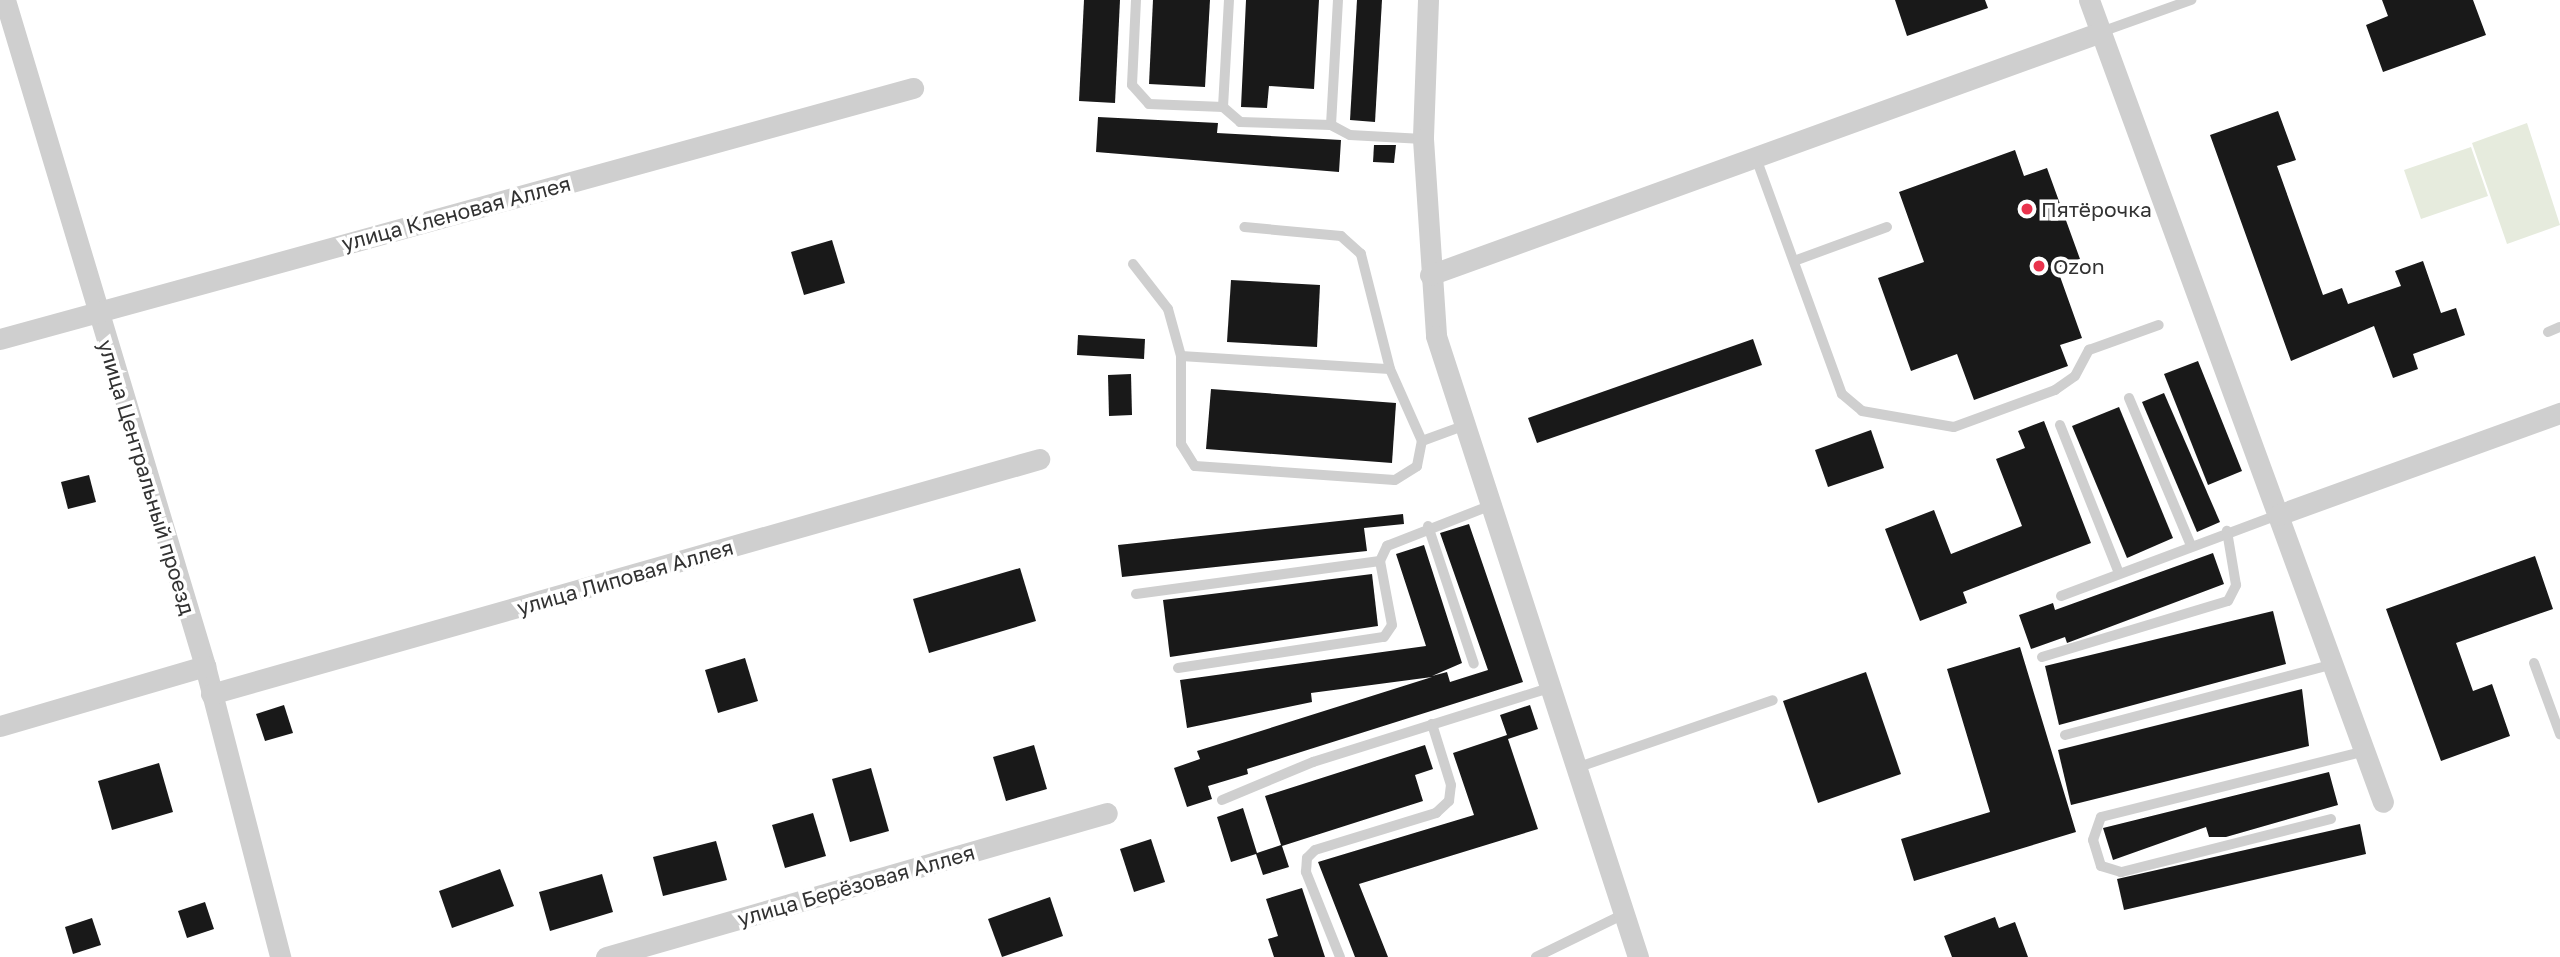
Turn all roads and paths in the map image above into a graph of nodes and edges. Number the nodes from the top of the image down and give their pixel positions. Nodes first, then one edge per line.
1 (5, 0) edge
2 (1136, 0) edge
3 (1229, 0) edge
4 (1338, 0) edge
5 (1428, 0) edge
6 (2089, 0) edge
7 (2191, 0) edge
8 (2101, 32) junction
9 (913, 88) dead end
10 (1223, 107) junction
11 (1331, 125) junction
12 (1423, 139) junction
13 (1756, 158) junction
14 (1244, 227) dead end
15 (1887, 227) dead end
16 (1794, 261) junction
17 (1133, 264) dead end
18 (1430, 275) junction
19 (97, 312) junction
20 (2159, 325) dead end
21 (2560, 327) edge
22 (2547, 332) dead end
23 (0, 340) edge
24 (1181, 356) junction
25 (1390, 369) junction
26 (2129, 398) dead end
27 (2560, 413) edge
28 (2060, 425) dead end
29 (1463, 426) junction
30 (1422, 441) junction
31 (1039, 459) dead end
32 (1489, 506) junction
33 (2278, 515) junction
34 (1428, 526) junction
35 (2227, 531) junction
36 (2190, 543) junction
37 (1380, 561) junction
38 (2119, 573) junction
39 (1136, 594) dead end
40 (2062, 596) dead end
41 (2042, 657) dead end
42 (2535, 663) dead end
43 (1474, 664) dead end
44 (2333, 664) junction
45 (205, 666) junction
46 (1178, 668) dead end
47 (1549, 688) junction
48 (211, 694) junction
49 (1773, 701) dead end
50 (1432, 724) junction
51 (0, 726) edge
52 (2560, 734) edge
53 (2065, 735) dead end
54 (2365, 751) junction
55 (1576, 768) junction
56 (1222, 800) dead end
57 (2383, 802) dead end
58 (1107, 813) dead end
59 (2331, 819) dead end
60 (1624, 914) junction
61 (280, 957) edge
62 (606, 957) edge
63 (1340, 957) edge
64 (1536, 957) edge
65 (1638, 957) edge

1 - 19 street, улица Центральный проезд
2 - 10 lane
3 - 10 lane
4 - 11 lane
5 - 12 street
6 - 8 street
7 - 8 lane
8 - 13 street
8 - 33 street
9 - 19 street, улица Кленовая Аллея
10 - 11 lane
11 - 12 lane
12 - 18 street
13 - 16 lane
13 - 18 street
14 - 25 lane
15 - 16 lane
16 - 20 lane
17 - 24 lane
18 - 29 street
19 - 23 street, улица Кленовая Аллея
19 - 45 street, улица Центральный проезд
21 - 22 lane
24 - 25 lane
24 - 30 lane
25 - 30 lane
26 - 36 lane
27 - 33 street
28 - 38 lane
29 - 30 lane
29 - 32 street
31 - 48 street, улица Липовая Аллея
32 - 34 lane
32 - 47 street
33 - 35 lane
33 - 44 street
34 - 37 lane
34 - 43 lane
35 - 36 lane
35 - 41 lane
36 - 38 lane
37 - 39 lane
37 - 46 lane
38 - 40 lane
42 - 52 lane
44 - 53 lane
44 - 54 street
45 - 48 street, улица Центральный проезд
45 - 51 street
47 - 50 lane
47 - 55 street
48 - 61 street, улица Центральный проезд
49 - 55 lane
50 - 56 lane
50 - 63 lane
54 - 57 street
54 - 59 lane
55 - 60 street
58 - 62 street, улица Берёзовая Аллея
60 - 64 lane
60 - 65 street

